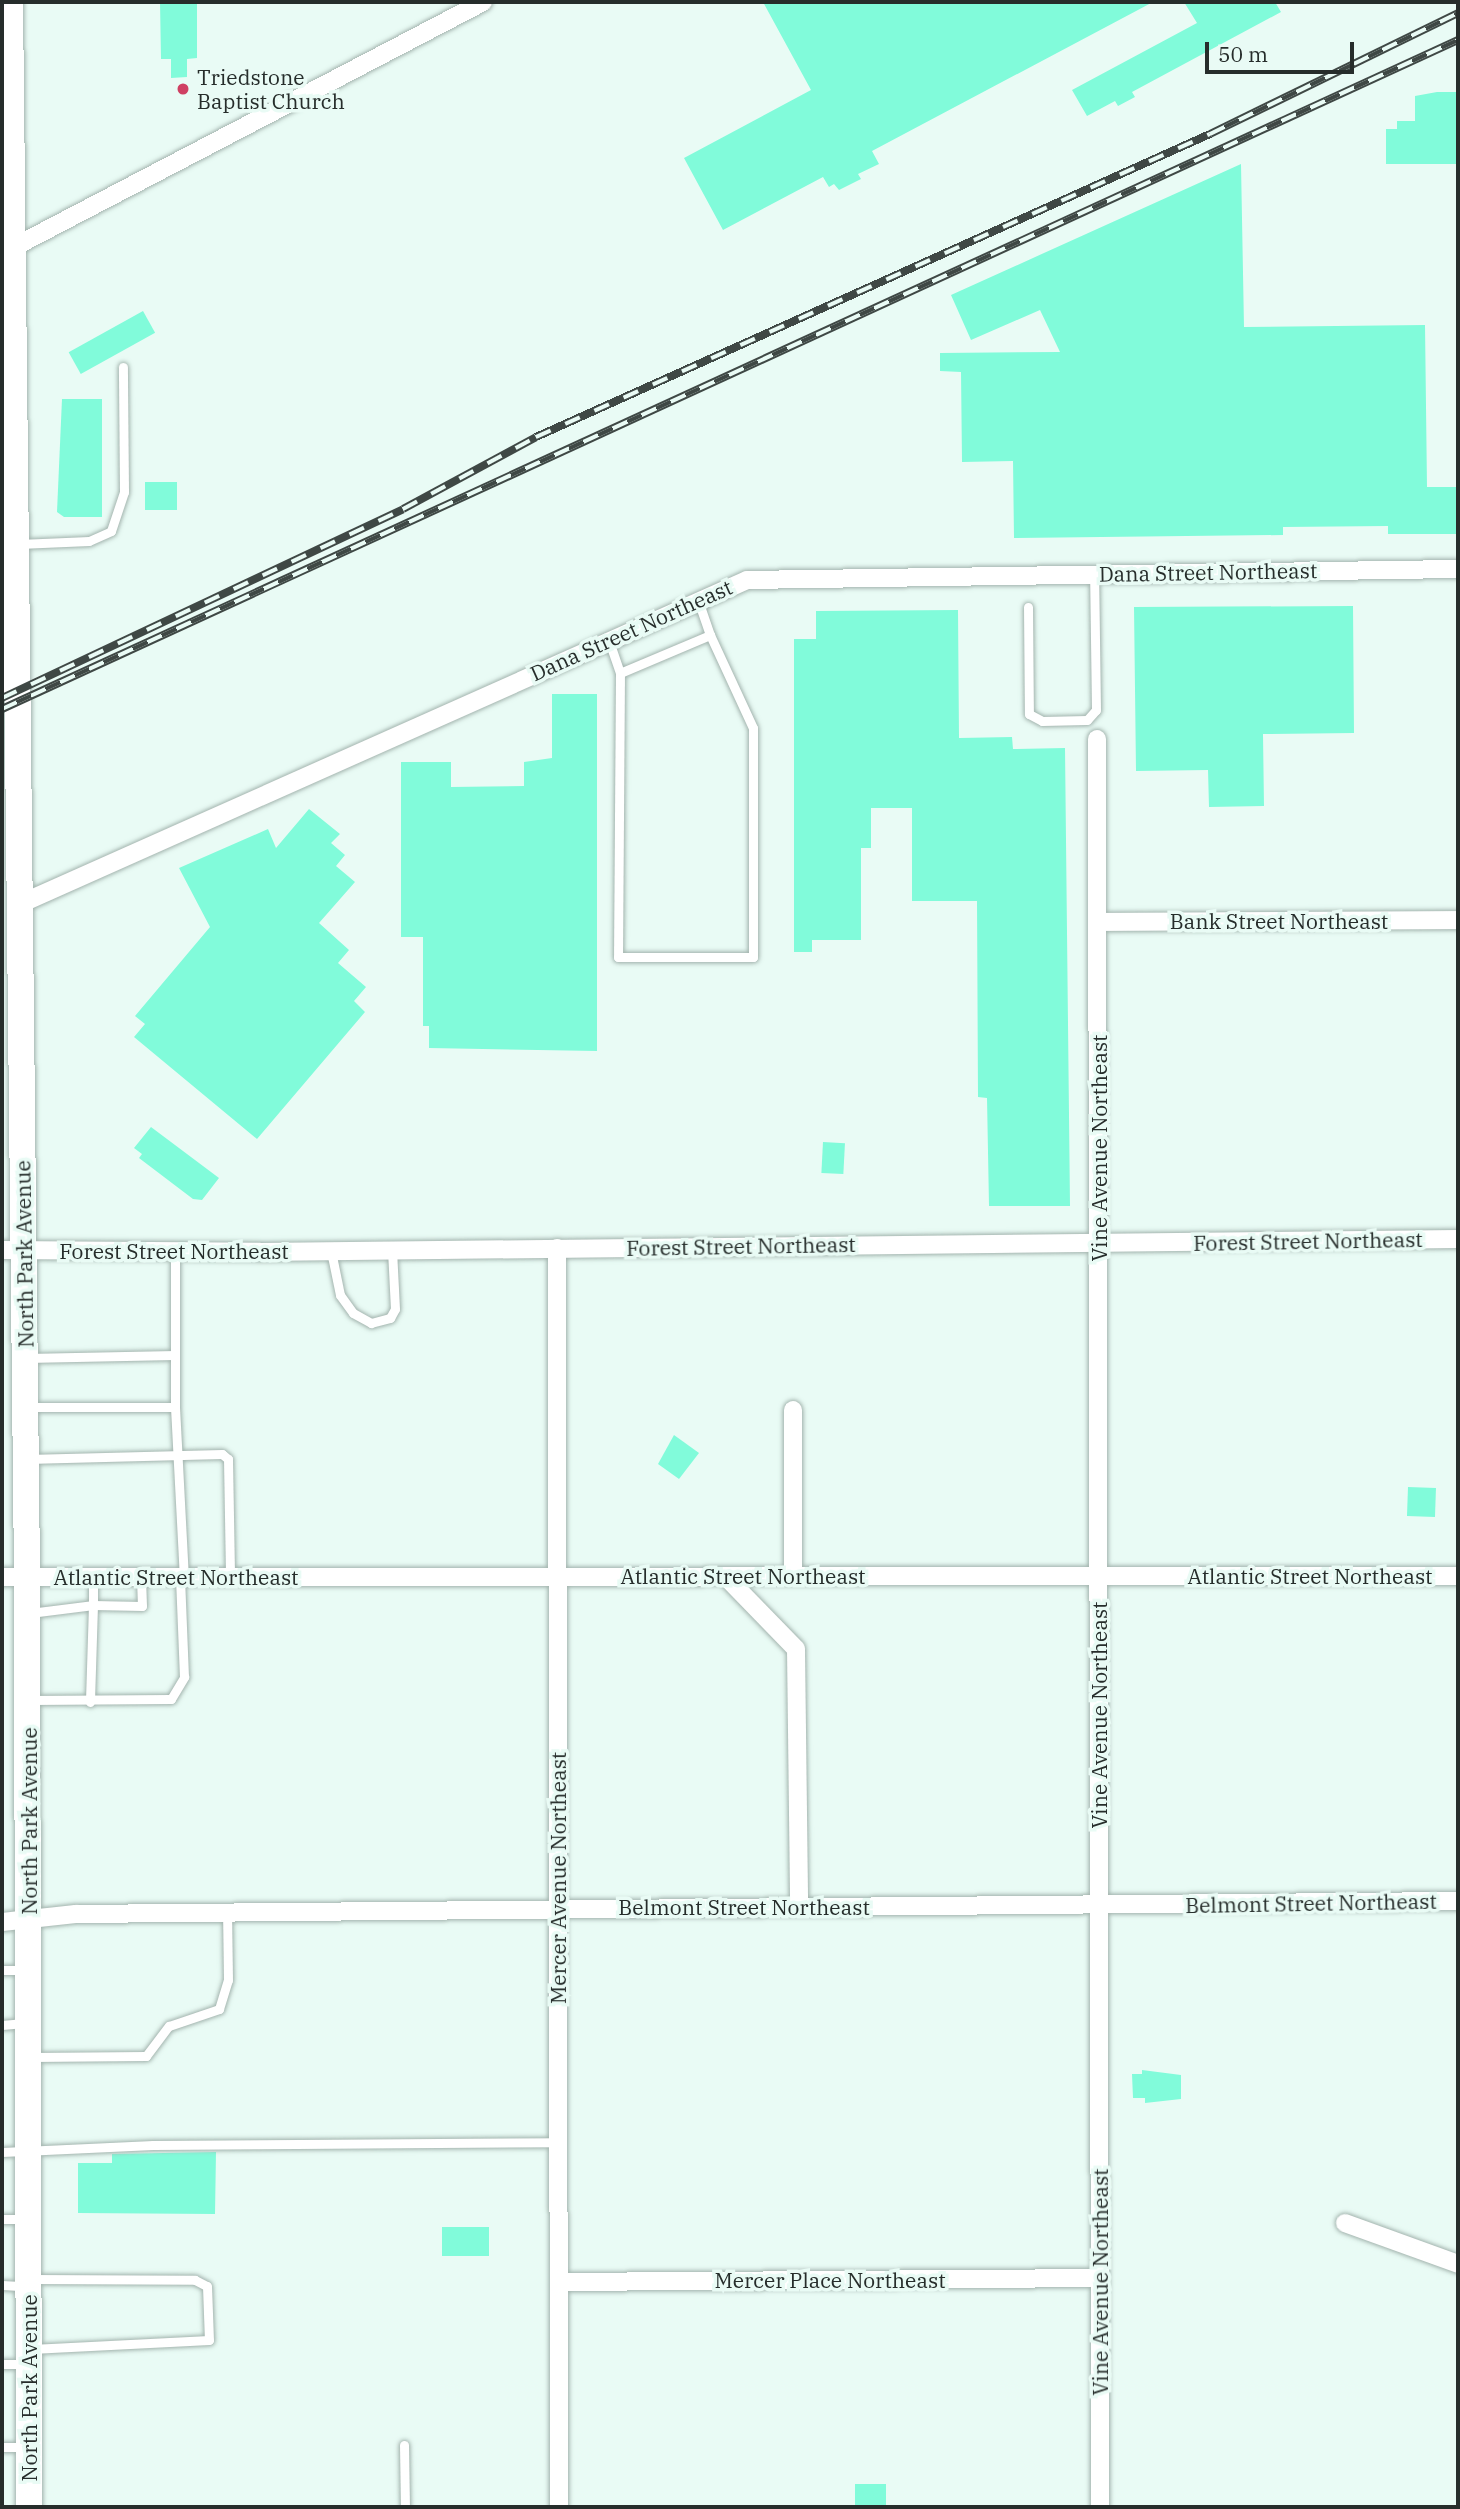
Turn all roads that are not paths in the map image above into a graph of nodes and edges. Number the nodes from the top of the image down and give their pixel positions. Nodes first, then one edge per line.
1 (10, 2) edge
2 (483, 2) edge
3 (6, 97) edge
4 (8, 247) edge
5 (8, 301) edge
6 (123, 368) dead end
7 (8, 411) edge
8 (17, 544) junction
9 (1458, 569) edge
10 (1094, 573) junction
11 (10, 581) edge
12 (697, 599) junction
13 (1028, 607) dead end
14 (710, 635) junction
15 (609, 639) junction
16 (620, 673) junction
17 (1097, 738) dead end
18 (19, 904) junction
19 (1458, 920) edge
20 (1099, 922) junction
21 (1458, 1239) edge
22 (1098, 1242) junction
23 (557, 1248) junction
24 (392, 1250) junction
25 (13, 1251) edge
26 (331, 1251) junction
27 (175, 1252) junction
28 (175, 1355) junction
29 (26, 1358) junction
30 (26, 1407) junction
31 (175, 1407) junction
32 (793, 1410) dead end
33 (179, 1456) junction
34 (26, 1459) junction
35 (558, 1576) junction
36 (793, 1576) junction
37 (1099, 1576) junction
38 (1458, 1576) edge
39 (15, 1577) edge
40 (93, 1577) junction
41 (141, 1577) junction
42 (182, 1577) junction
43 (230, 1577) junction
44 (726, 1577) junction
45 (93, 1605) junction
46 (28, 1613) junction
47 (28, 1700) junction
48 (90, 1702) junction
49 (1458, 1901) edge
50 (1100, 1904) junction
51 (799, 1907) junction
52 (558, 1909) junction
53 (227, 1912) junction
54 (29, 1919) junction
55 (2, 1922) edge
56 (2, 1970) edge
57 (30, 1970) junction
58 (29, 2022) junction
59 (2, 2025) edge
60 (30, 2057) junction
61 (559, 2142) junction
62 (30, 2150) junction
63 (2, 2152) edge
64 (2, 2219) edge
65 (29, 2219) junction
66 (1345, 2223) dead end
67 (1458, 2264) edge
68 (1100, 2278) junction
69 (559, 2282) junction
70 (29, 2283) junction
71 (2, 2285) edge
72 (29, 2357) junction
73 (2, 2364) edge
74 (404, 2445) dead end
75 (29, 2447) junction
76 (2, 2448) edge
77 (29, 2507) edge
78 (405, 2507) edge
79 (559, 2507) edge
80 (1100, 2507) edge

1 - 3 street, North Park Avenue
2 - 4 street
3 - 4 street, North Park Avenue
4 - 5 street, North Park Avenue
5 - 7 street, North Park Avenue
6 - 8 lane
7 - 8 street, North Park Avenue
8 - 11 street, North Park Avenue
9 - 10 street, Dana Street Northeast
10 - 12 street, Dana Street Northeast
10 - 13 lane
11 - 18 street, North Park Avenue
12 - 14 lane
12 - 15 street, Dana Street Northeast
14 - 16 lane
14 - 16 lane
15 - 16 lane
15 - 18 street, Dana Street Northeast
17 - 20 street, Vine Avenue Northeast
18 - 25 street, North Park Avenue
19 - 20 street, Bank Street Northeast
20 - 22 street, Vine Avenue Northeast
21 - 22 street, Forest Street Northeast
22 - 23 street, Forest Street Northeast
22 - 37 street, Vine Avenue Northeast
23 - 24 street, Forest Street Northeast
23 - 35 street, Mercer Avenue Northeast
24 - 26 street, Forest Street Northeast
24 - 26 lane
25 - 27 street, Forest Street Northeast
25 - 29 street, North Park Avenue
26 - 27 street, Forest Street Northeast
27 - 28 lane
28 - 29 lane
28 - 31 lane
29 - 30 street, North Park Avenue
30 - 31 lane
30 - 34 street, North Park Avenue
31 - 33 lane
32 - 36 street
33 - 34 lane
33 - 42 lane
33 - 43 lane
34 - 39 street, North Park Avenue
35 - 43 street, Atlantic Street Northeast
35 - 44 street, Atlantic Street Northeast
35 - 52 street, Mercer Avenue Northeast
36 - 37 street, Atlantic Street Northeast
36 - 44 street, Atlantic Street Northeast
37 - 38 street, Atlantic Street Northeast
37 - 50 street, Vine Avenue Northeast
39 - 40 street, Atlantic Street Northeast
39 - 46 street, North Park Avenue
40 - 41 street, Atlantic Street Northeast
40 - 45 lane
41 - 42 street, Atlantic Street Northeast
41 - 45 lane
42 - 43 street, Atlantic Street Northeast
42 - 48 lane
44 - 51 street
45 - 46 lane
45 - 48 lane
46 - 47 street, North Park Avenue
47 - 48 lane
47 - 54 street, North Park Avenue
49 - 50 street, Belmont Street Northeast
50 - 51 street, Belmont Street Northeast
50 - 68 street, Vine Avenue Northeast
51 - 52 street, Belmont Street Northeast
52 - 53 street, Belmont Street Northeast
52 - 61 street, Mercer Avenue Northeast
53 - 54 street, Belmont Street Northeast
53 - 60 lane
54 - 55 street, Belmont Street Northeast
54 - 57 street, North Park Avenue
56 - 57 lane
57 - 58 street, North Park Avenue
58 - 59 lane
58 - 60 street, North Park Avenue
60 - 62 street, North Park Avenue
61 - 62 lane
61 - 69 street, Mercer Avenue Northeast
62 - 63 lane
62 - 65 street, North Park Avenue
64 - 65 lane
65 - 70 street, North Park Avenue
66 - 67 street
68 - 69 street, Mercer Place Northeast
68 - 80 street, Vine Avenue Northeast
69 - 79 street, Mercer Avenue Northeast
70 - 71 lane
70 - 72 street, North Park Avenue
70 - 72 lane
72 - 73 lane
72 - 75 street, North Park Avenue
74 - 78 lane
75 - 76 lane
75 - 77 street, North Park Avenue

